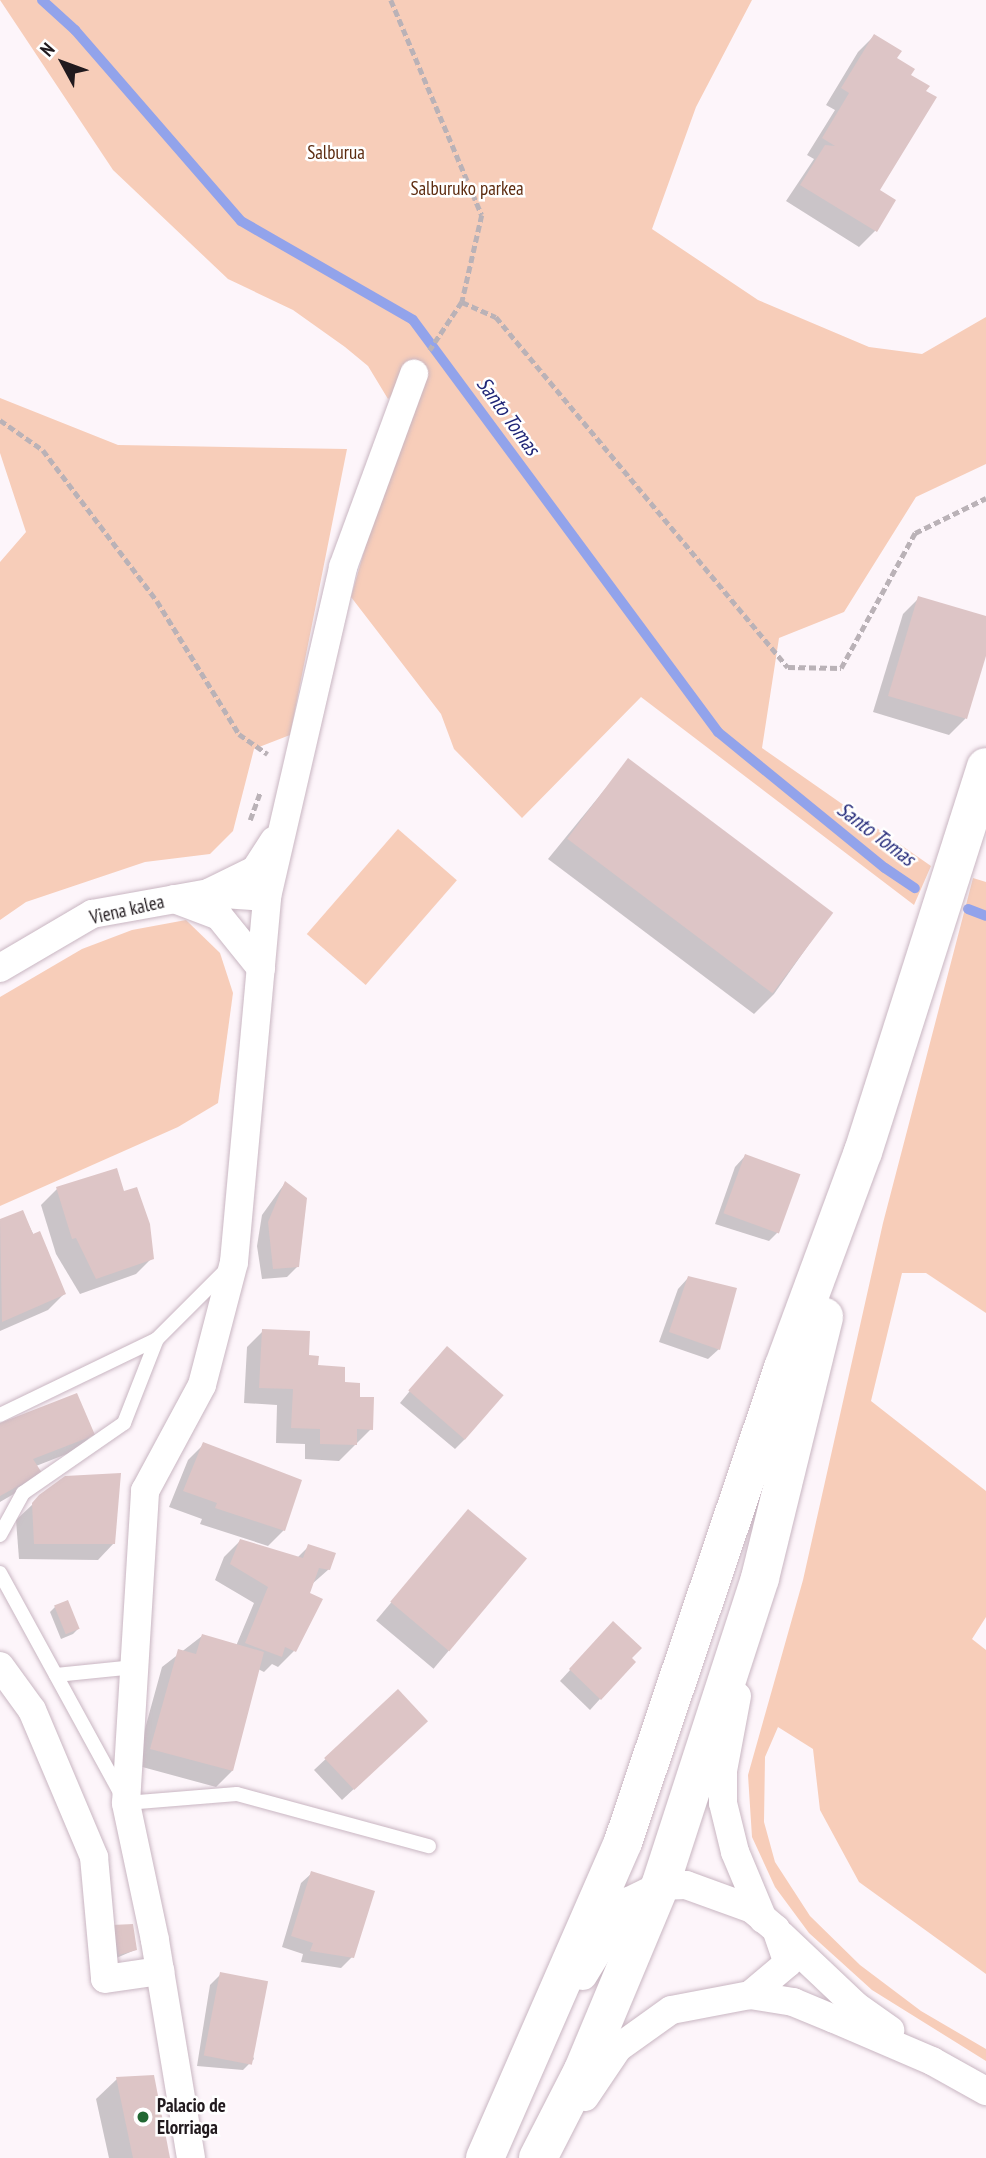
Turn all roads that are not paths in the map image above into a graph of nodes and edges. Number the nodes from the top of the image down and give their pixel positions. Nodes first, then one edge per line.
1 (414, 374) dead end
2 (986, 767) edge
3 (282, 830) junction
4 (209, 893) junction
5 (267, 897) junction
6 (174, 899) junction
7 (0, 968) edge
8 (261, 968) junction
9 (863, 1152) junction
10 (234, 1262) junction
11 (157, 1339) junction
12 (0, 1415) edge
13 (0, 1535) edge
14 (0, 1573) edge
15 (760, 1578) junction
16 (0, 1666) edge
17 (135, 1667) junction
18 (56, 1675) junction
19 (126, 1803) junction
20 (429, 1846) dead end
21 (660, 1886) junction
22 (769, 1924) junction
23 (160, 1971) junction
24 (750, 1995) junction
25 (932, 2061) junction
26 (986, 2091) edge
27 (191, 2158) edge
28 (485, 2158) edge
29 (538, 2158) edge
30 (545, 2158) edge

1 - 3 street
2 - 9 main road
3 - 4 street
3 - 5 street
4 - 5 street, Viena kalea
4 - 6 street, Viena kalea
5 - 8 street
6 - 7 street, Viena kalea
6 - 8 street
8 - 10 street
9 - 15 main road
9 - 28 main road
10 - 11 lane
10 - 17 street
11 - 12 lane
11 - 13 lane
14 - 18 lane
15 - 21 main road
15 - 22 street
16 - 23 street
17 - 18 lane
17 - 19 street
18 - 19 lane
19 - 20 lane
19 - 23 street
21 - 22 street
21 - 28 street
21 - 29 main road
22 - 24 street
22 - 25 street
23 - 27 street
24 - 25 street
24 - 30 street
25 - 26 street

